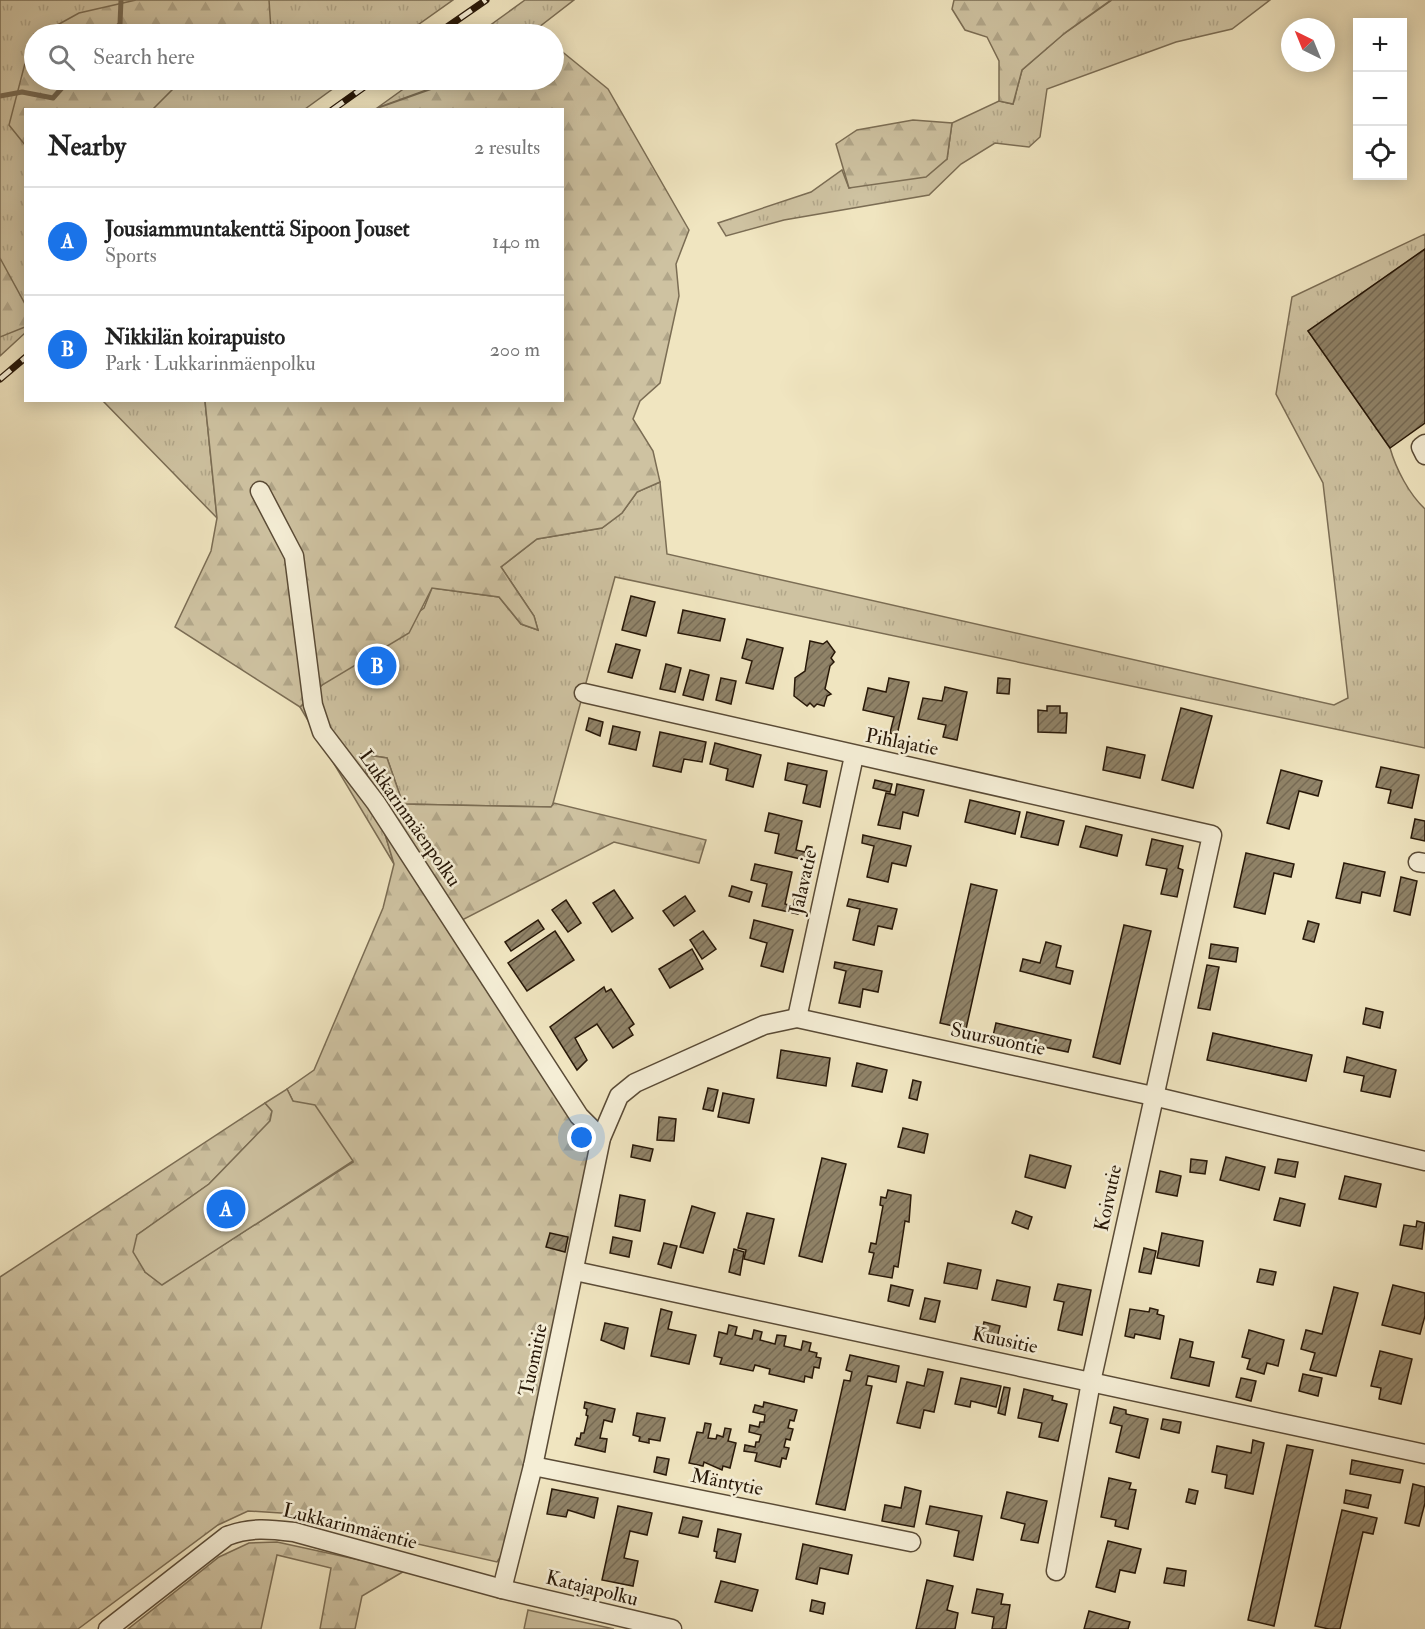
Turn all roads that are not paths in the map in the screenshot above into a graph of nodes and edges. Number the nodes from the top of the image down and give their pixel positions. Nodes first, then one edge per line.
1 (1425, 444) edge
2 (1425, 455) edge
3 (260, 491) dead end
4 (584, 693) dead end
5 (854, 756) junction
6 (1212, 835) joint
7 (797, 1018) junction
8 (1152, 1096) junction
9 (601, 1138) junction
10 (1425, 1161) edge
11 (575, 1272) junction
12 (1091, 1382) junction
13 (1425, 1454) edge
14 (533, 1466) junction
15 (911, 1542) dead end
16 (1056, 1571) dead end
17 (502, 1589) junction
18 (108, 1629) edge
19 (672, 1629) edge

1 - 2 street
3 - 9 street, Lukkarinmäenpolku
4 - 5 street, Pihlajatie
5 - 6 street, Pihlajatie
5 - 7 street, Jalavatie
6 - 8 street, Koivutie
7 - 8 street, Suursuontie
7 - 9 street, Suursuontie
8 - 10 street, Suursuontie
8 - 12 street, Koivutie
9 - 11 street, Tuomitie
11 - 12 street, Kuusitie
11 - 14 street, Tuomitie
12 - 13 street, Kuusitie
12 - 16 street, Koivutie
14 - 15 street, Mäntytie
14 - 17 street, Tuomitie
17 - 18 street, Lukkarinmäentie
17 - 19 street, Katajapolku

